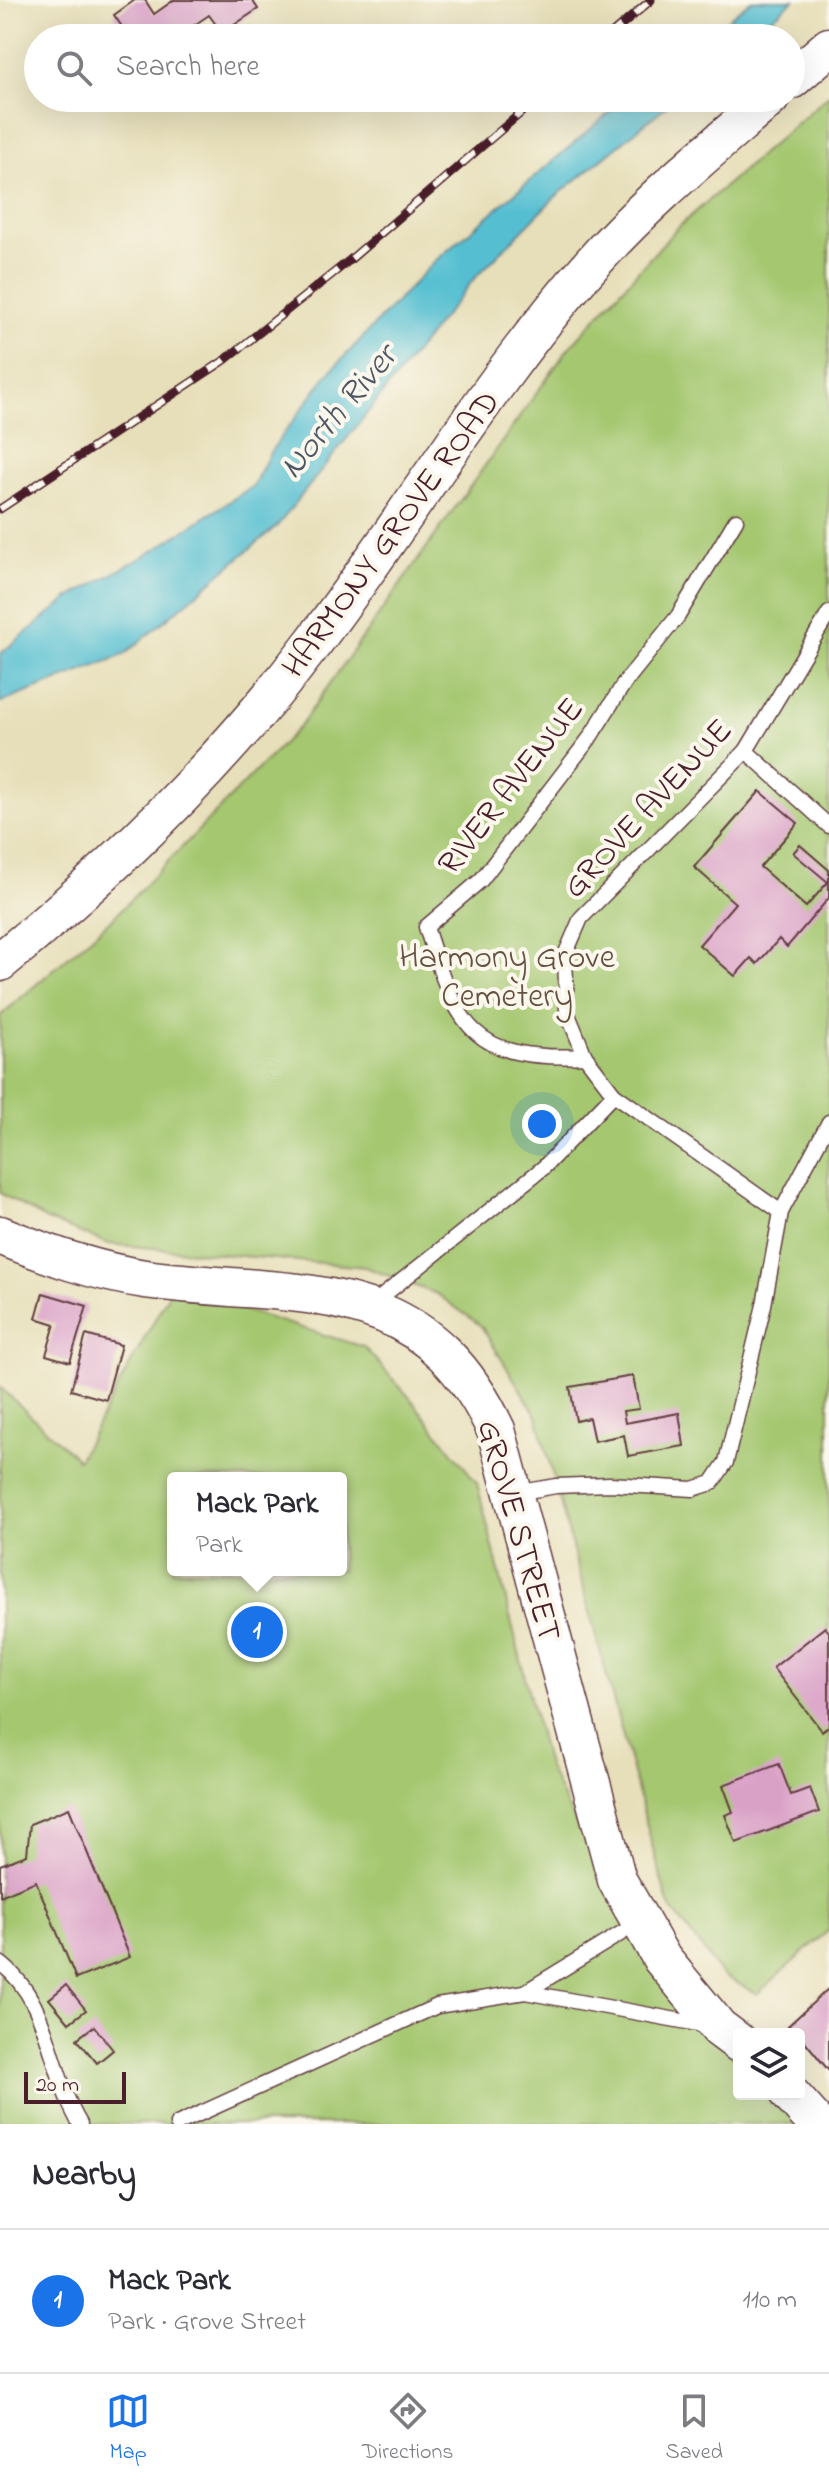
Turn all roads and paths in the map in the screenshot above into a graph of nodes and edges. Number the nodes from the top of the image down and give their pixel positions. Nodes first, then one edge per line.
1 (829, 47) edge
2 (805, 68) edge
3 (754, 112) edge
4 (736, 520) dead end
5 (829, 613) edge
6 (746, 751) junction
7 (829, 826) edge
8 (0, 962) edge
9 (585, 1056) junction
10 (614, 1094) junction
11 (829, 1122) edge
12 (781, 1212) junction
13 (0, 1235) edge
14 (370, 1307) junction
15 (516, 1493) junction
16 (638, 1923) junction
17 (0, 1963) edge
18 (525, 1992) junction
19 (729, 2036) edge
20 (795, 2100) edge
21 (80, 2124) edge
22 (177, 2124) edge
23 (817, 2124) edge

1 - 2 street
3 - 8 street, HARMONY GROVE ROAD
4 - 9 lane, RIVER AVENUE
5 - 6 lane, GROVE AVENUE
6 - 7 lane
6 - 9 lane, GROVE AVENUE
9 - 10 lane, GROVE AVENUE
10 - 12 lane, GROVE AVENUE
10 - 14 lane
11 - 12 lane
12 - 15 lane
13 - 14 street, GROVE STREET
14 - 15 street, GROVE STREET
15 - 16 street, GROVE STREET
16 - 18 lane
16 - 19 street, GROVE STREET
17 - 21 lane
18 - 19 lane
18 - 22 lane
20 - 23 street

